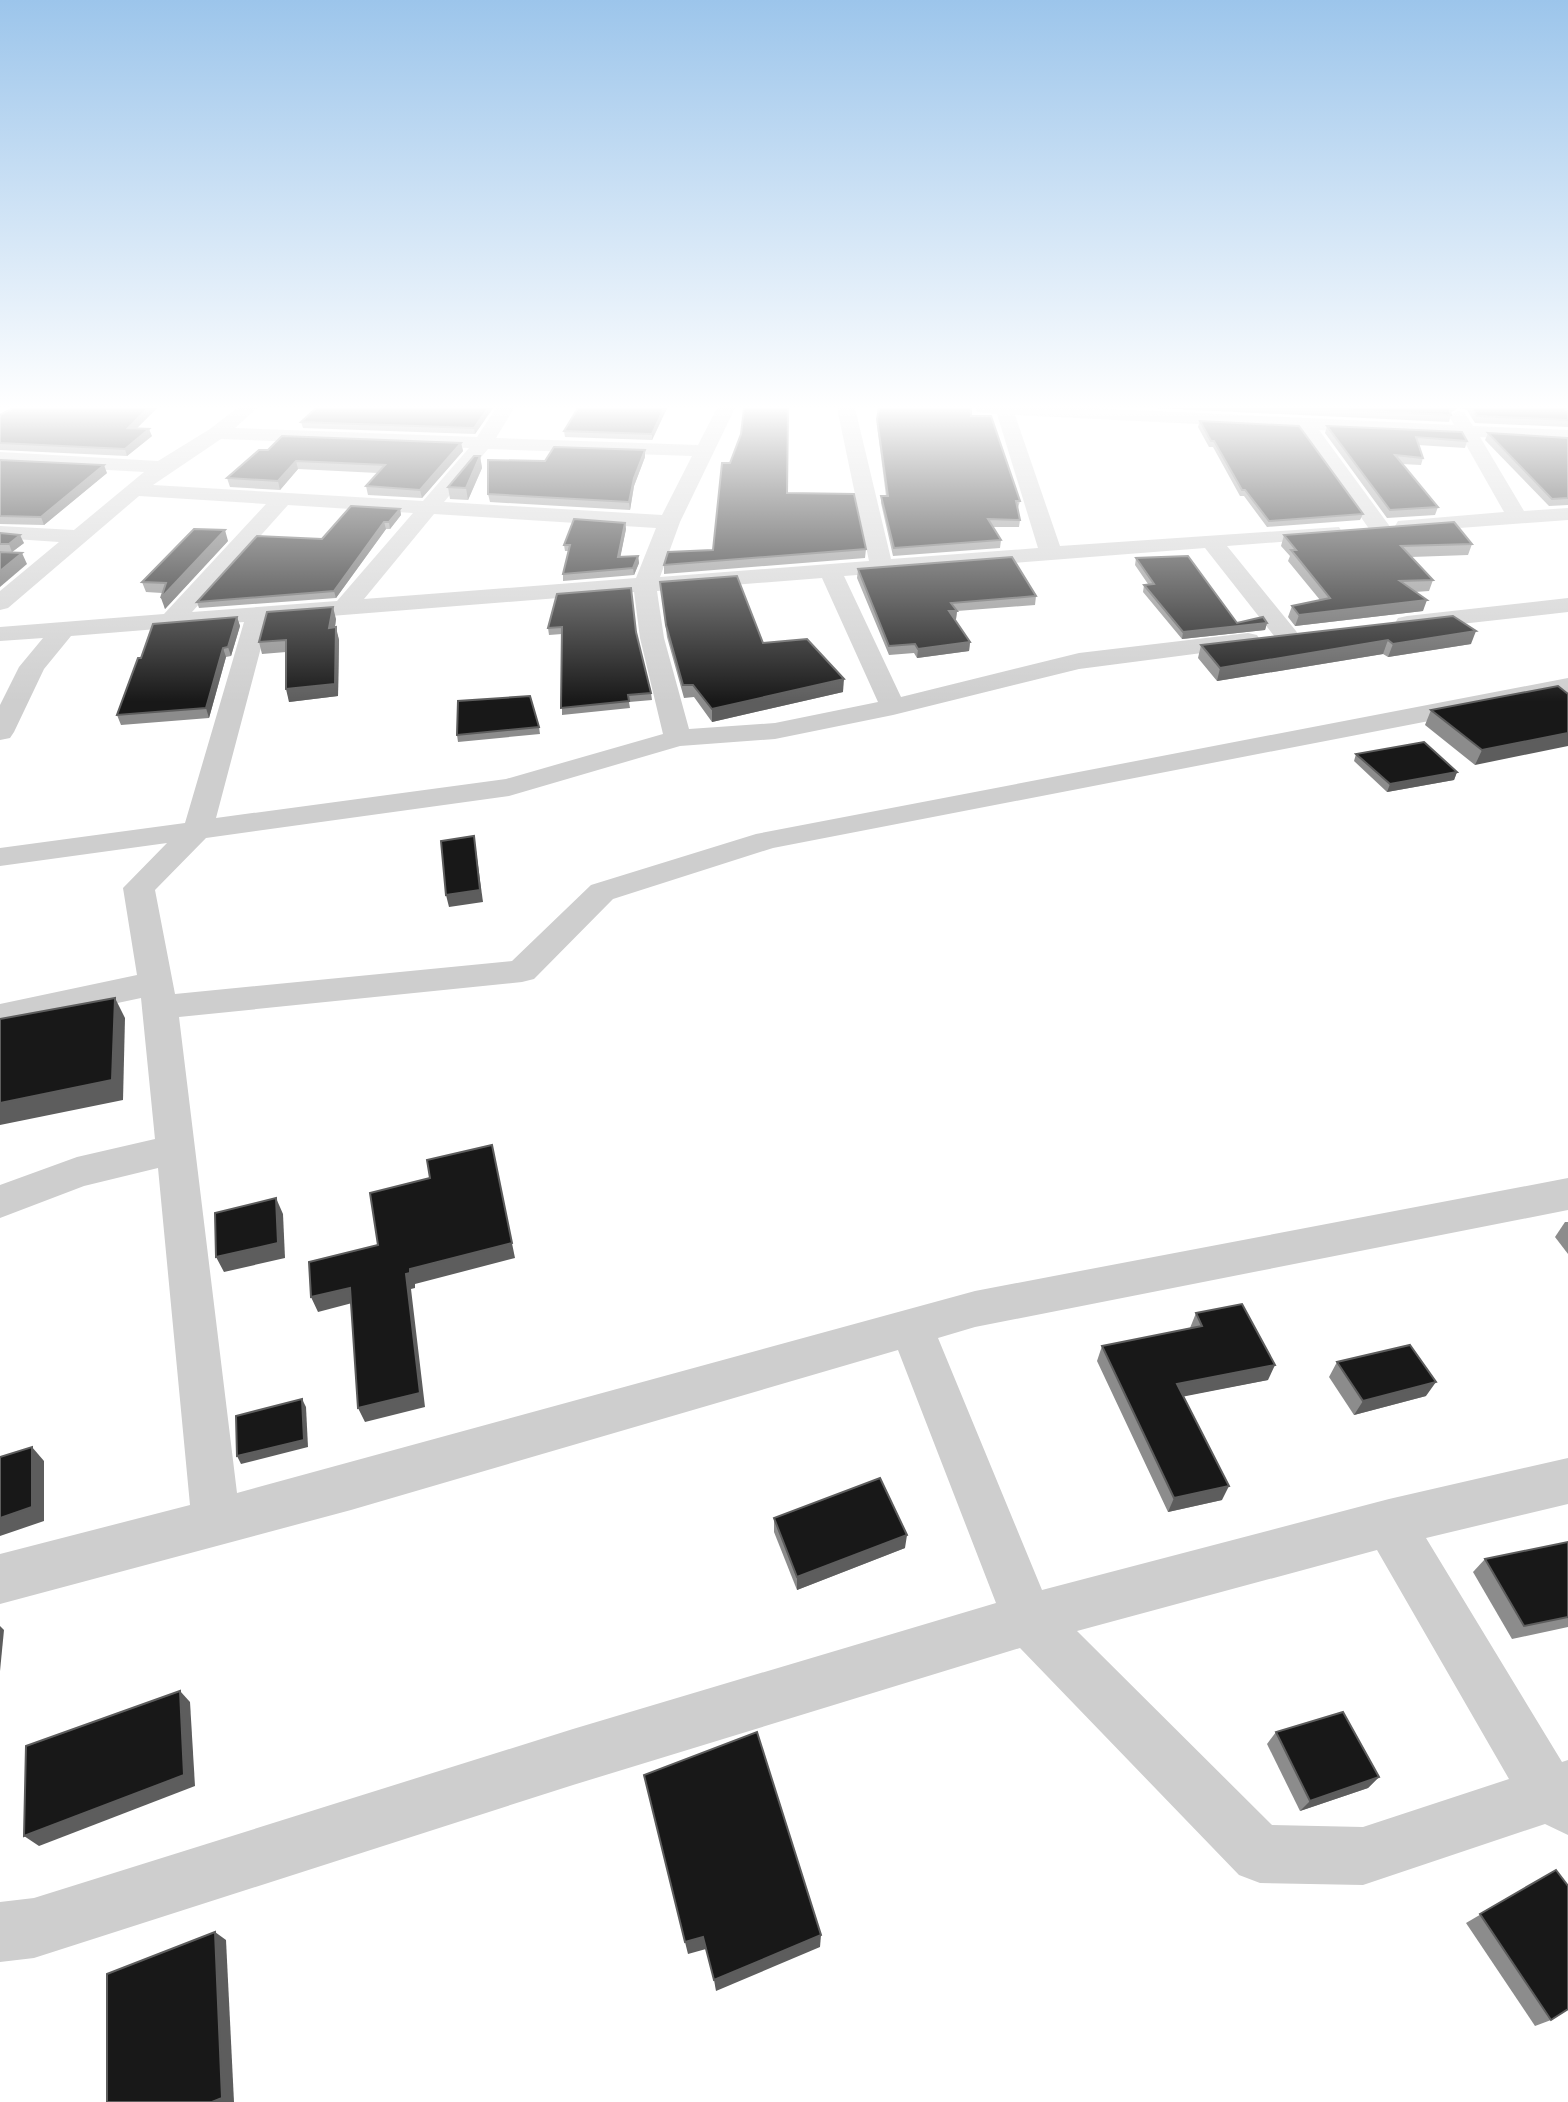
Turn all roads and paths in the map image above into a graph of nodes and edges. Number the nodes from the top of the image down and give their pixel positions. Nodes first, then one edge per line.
1 (116, 506) edge
2 (276, 506) edge
3 (411, 506) edge
4 (677, 506) edge
5 (868, 506) edge
6 (1036, 506) edge
7 (1364, 506) edge
8 (1510, 506) edge
9 (427, 507) junction
10 (1568, 514) edge
11 (1517, 517) junction
12 (669, 522) junction
13 (1380, 528) junction
14 (0, 532) edge
15 (80, 537) junction
16 (1211, 541) junction
17 (1051, 553) junction
18 (881, 566) junction
19 (830, 570) junction
20 (645, 585) junction
21 (0, 603) edge
22 (1568, 605) edge
23 (344, 608) junction
24 (258, 614) junction
25 (171, 621) junction
26 (1381, 625) edge
27 (64, 629) junction
28 (1318, 632) edge
29 (0, 634) edge
30 (1287, 636) junction
31 (1568, 686) edge
32 (893, 707) junction
33 (0, 732) edge
34 (678, 738) junction
35 (198, 829) junction
36 (0, 857) edge
37 (158, 995) junction
38 (0, 1016) edge
39 (175, 1149) junction
40 (1568, 1194) edge
41 (0, 1202) edge
42 (911, 1327) junction
43 (1568, 1481) edge
44 (216, 1523) junction
45 (1389, 1523) junction
46 (0, 1579) edge
47 (1028, 1619) junction
48 (1562, 1795) edge
49 (0, 1932) edge

1 - 15 street
2 - 25 street
3 - 9 street
4 - 12 street
5 - 18 street
6 - 17 street
7 - 13 street
8 - 11 street
9 - 12 street
9 - 23 street
10 - 11 street
11 - 13 street
12 - 20 street
13 - 16 street
14 - 15 street
15 - 21 street
16 - 17 street
16 - 30 street
17 - 18 street
18 - 19 street
19 - 20 street
19 - 32 street
20 - 23 street
20 - 34 street
22 - 26 street
23 - 24 street
24 - 25 street
24 - 35 street
25 - 27 street
27 - 29 street
27 - 33 street
28 - 30 street
30 - 32 street
31 - 37 street
32 - 34 street
34 - 35 street
35 - 36 street
35 - 37 street
37 - 38 street
37 - 39 street
39 - 41 street
39 - 44 street
40 - 42 street
42 - 44 street
42 - 47 street
43 - 45 street
44 - 46 street
45 - 47 street
45 - 48 street
47 - 48 street
47 - 49 street

